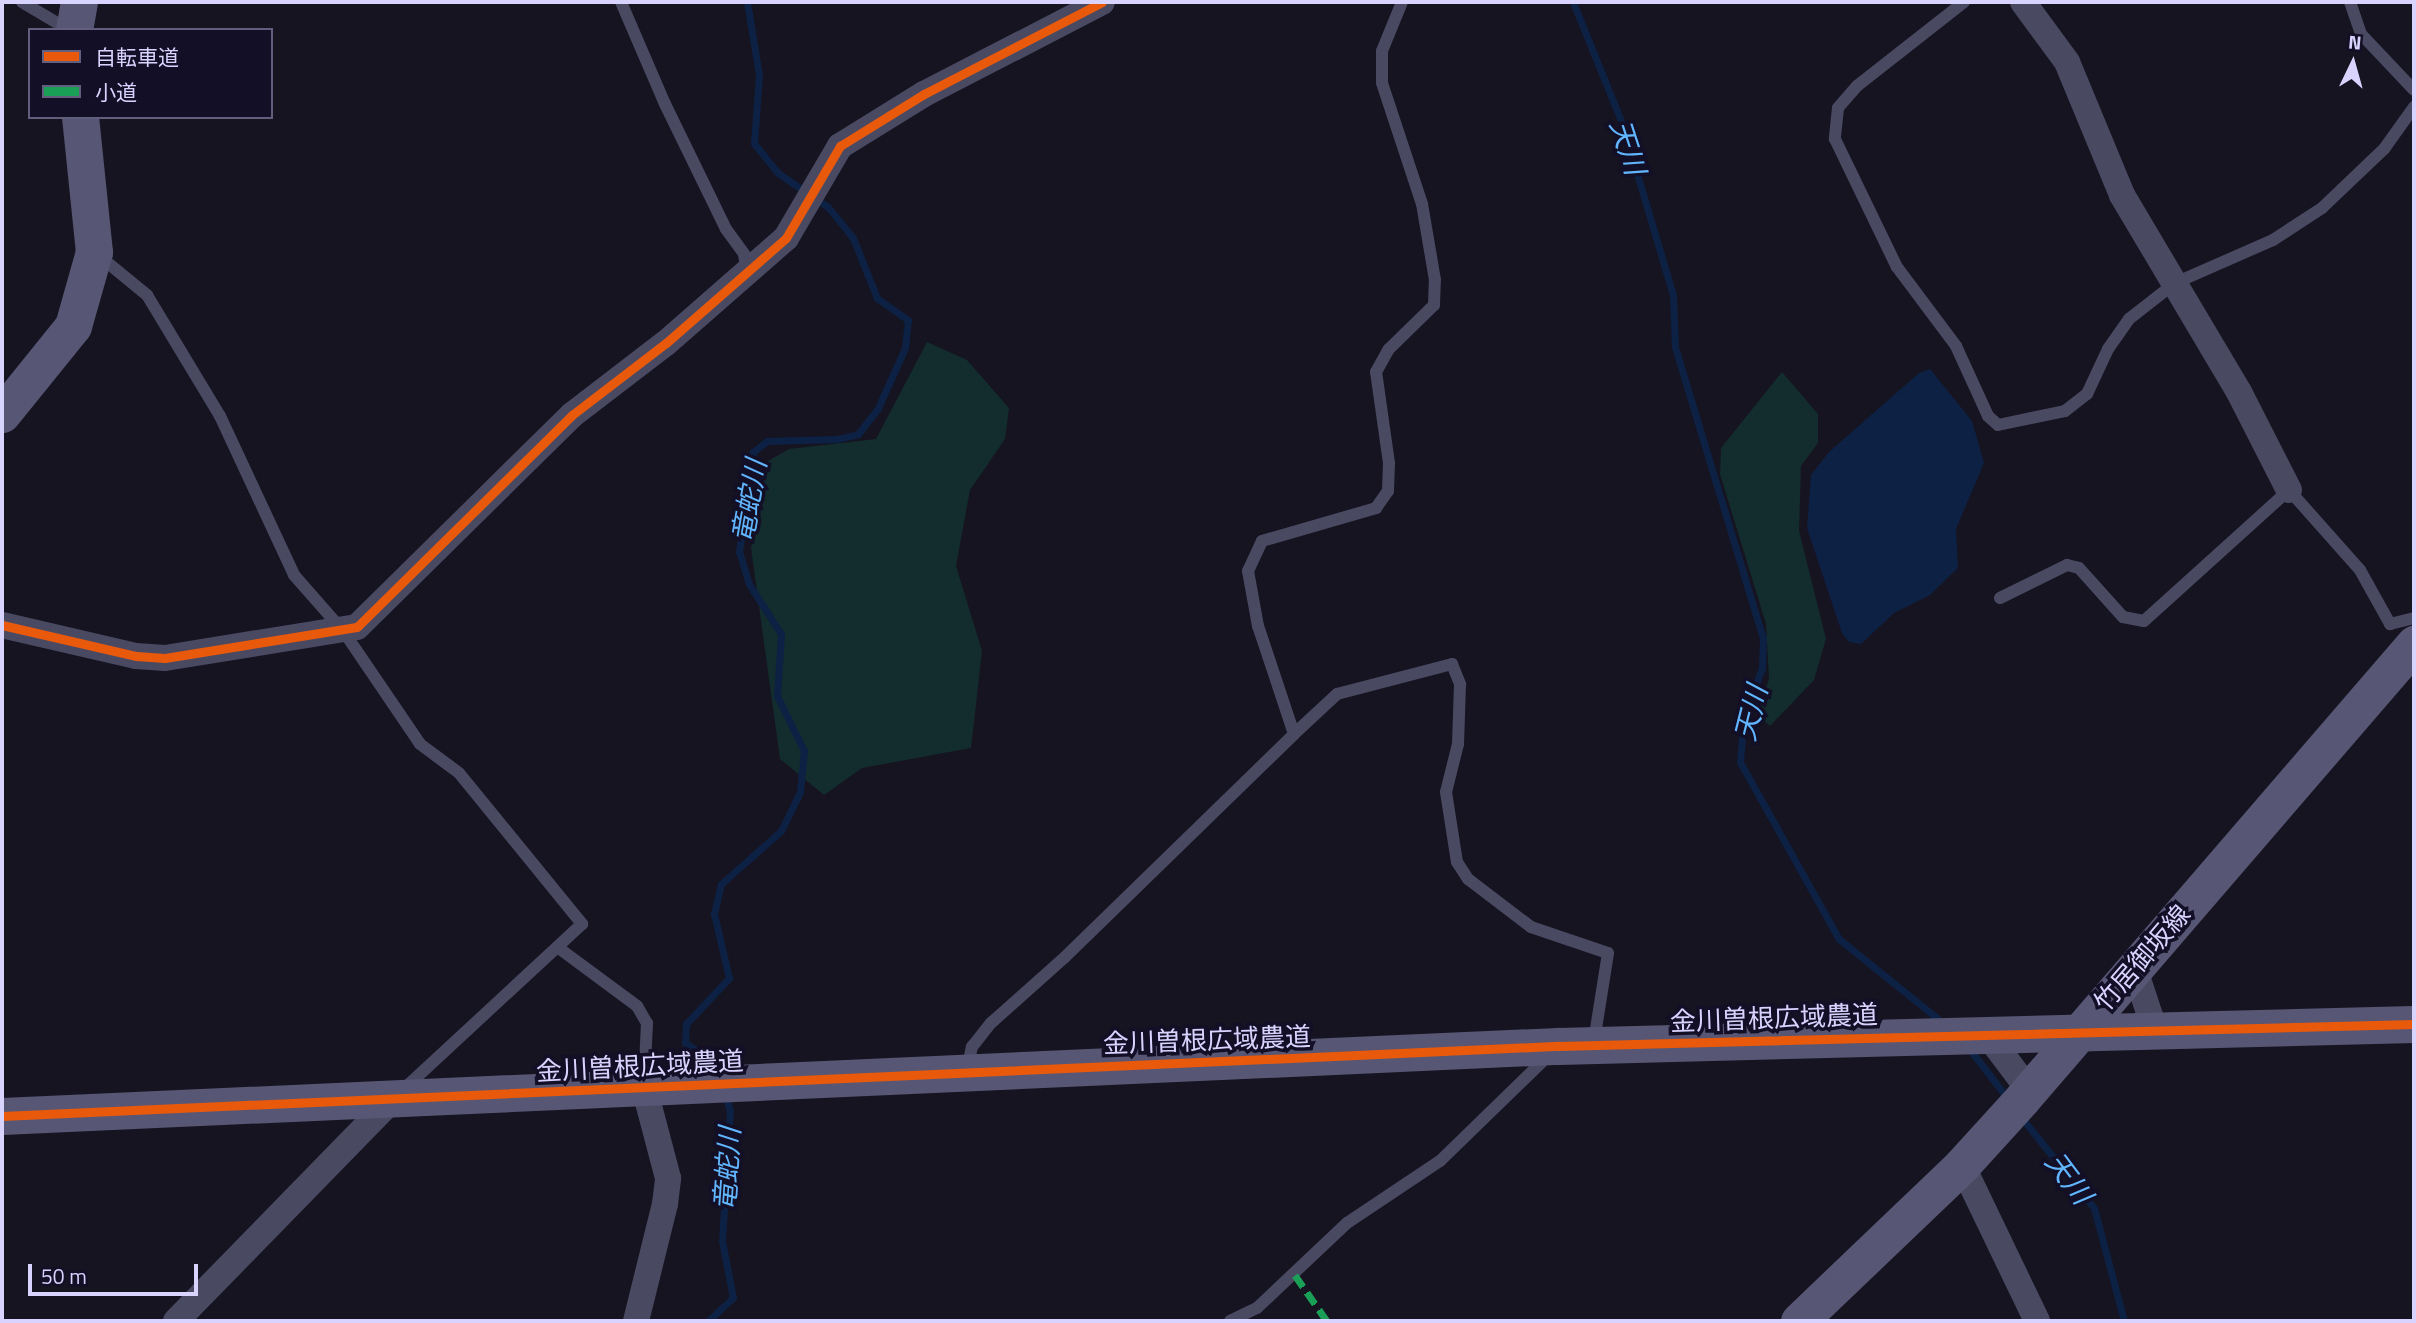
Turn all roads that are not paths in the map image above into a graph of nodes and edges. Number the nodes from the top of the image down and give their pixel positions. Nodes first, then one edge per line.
1 (22, 2) edge
2 (79, 2) edge
3 (621, 2) edge
4 (1101, 2) edge
5 (1402, 2) edge
6 (1964, 2) edge
7 (2023, 2) edge
8 (2350, 2) edge
9 (66, 28) edge
10 (74, 28) edge
11 (2414, 90) edge
12 (2414, 107) edge
13 (80, 119) edge
14 (94, 252) junction
15 (747, 274) junction
16 (2175, 283) junction
17 (2, 414) edge
18 (2289, 490) junction
19 (2000, 598) dead end
20 (2414, 618) edge
21 (2, 625) edge
22 (344, 632) junction
23 (2414, 644) edge
24 (1294, 734) junction
25 (560, 949) junction
26 (2134, 967) junction
27 (2414, 1024) edge
28 (2155, 1031) junction
29 (2077, 1032) junction
30 (1978, 1033) junction
31 (1576, 1046) junction
32 (967, 1070) junction
33 (644, 1087) junction
34 (392, 1100) junction
35 (2017, 1104) junction
36 (2, 1116) edge
37 (1962, 1165) junction
38 (176, 1321) edge
39 (636, 1321) edge
40 (1230, 1321) edge
41 (1799, 1321) edge
42 (2037, 1321) edge

1 - 9 lane
2 - 10 street
3 - 15 lane
4 - 15 street
5 - 24 lane
6 - 16 lane
7 - 16 street
8 - 11 lane
12 - 16 lane
13 - 14 street
14 - 17 street
14 - 22 lane
15 - 22 street
16 - 18 street
18 - 19 lane
18 - 20 lane
21 - 22 street
22 - 25 lane
23 - 26 street, 竹居御坂線
24 - 31 lane
24 - 32 lane
25 - 33 lane
25 - 34 lane
26 - 28 street
26 - 29 street, 竹居御坂線
27 - 28 street, 金川曽根広域農道
28 - 29 street, 金川曽根広域農道
29 - 30 street, 金川曽根広域農道
29 - 35 street, 竹居御坂線
30 - 31 street, 金川曽根広域農道
30 - 35 street
31 - 32 street, 金川曽根広域農道
31 - 40 lane
32 - 33 street, 金川曽根広域農道
33 - 34 street, 金川曽根広域農道
33 - 39 street
34 - 36 street, 金川曽根広域農道
34 - 38 street
35 - 37 street, 竹居御坂線
37 - 41 street, 竹居御坂線
37 - 42 street

